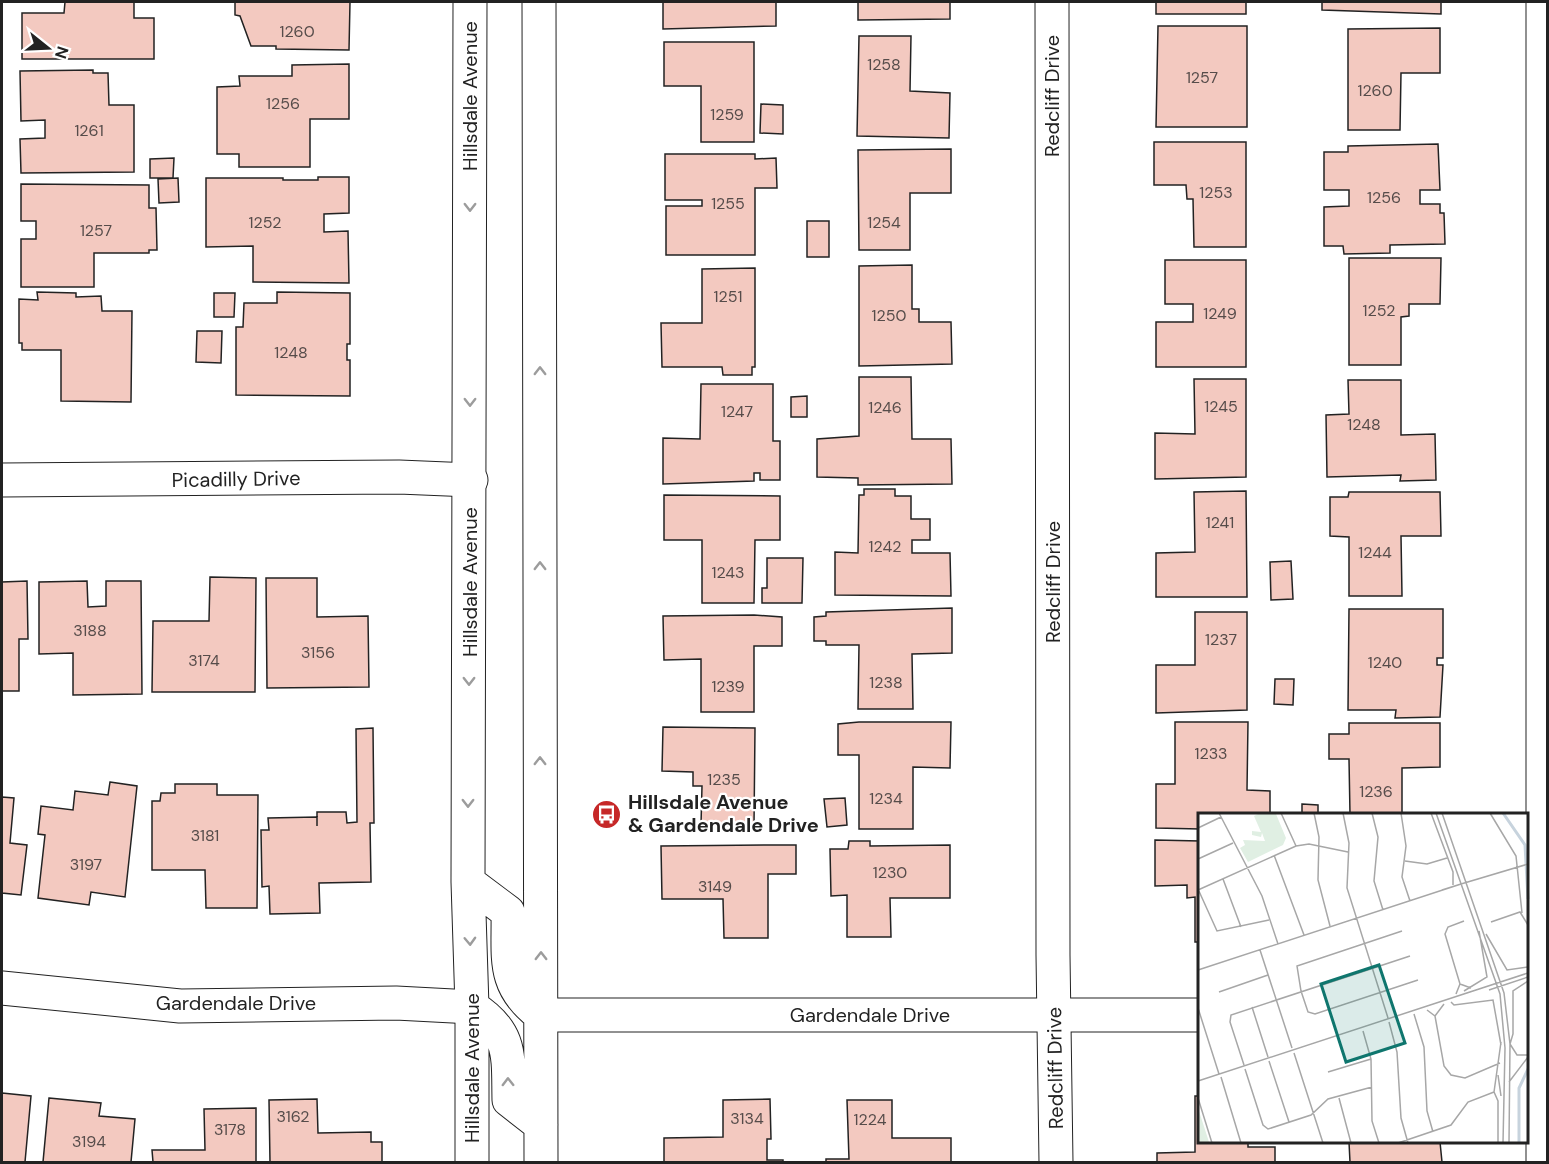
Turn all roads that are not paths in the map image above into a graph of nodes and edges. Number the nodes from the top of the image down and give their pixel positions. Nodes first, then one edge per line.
1 (470, 2) edge
2 (539, 2) edge
3 (1052, 2) edge
4 (1542, 2) edge
5 (2, 480) edge
6 (471, 480) junction
7 (468, 882) junction
8 (2, 987) edge
9 (472, 1007) junction
10 (1054, 1013) junction
11 (541, 1015) junction
12 (1198, 1015) edge
13 (1539, 1020) edge
14 (541, 1125) junction
15 (472, 1162) edge
16 (541, 1162) edge
17 (1056, 1162) edge
18 (1543, 1162) edge

1 -> 6 main road, Hillsdale Avenue
11 -> 2 main road
3 - 10 main road, Redcliff Drive
4 - 13 main road
5 - 6 main road, Picadilly Drive
6 -> 7 main road, Hillsdale Avenue
7 -> 9 main road, Hillsdale Avenue
7 - 11 main road
8 - 9 main road, Gardendale Drive
14 -> 9 main road
9 - 15 main road, Hillsdale Avenue
10 - 11 main road, Gardendale Drive
10 - 12 main road, Gardendale Drive
10 - 17 main road, Redcliff Drive
11 - 14 main road
13 - 18 main road
14 - 16 main road

